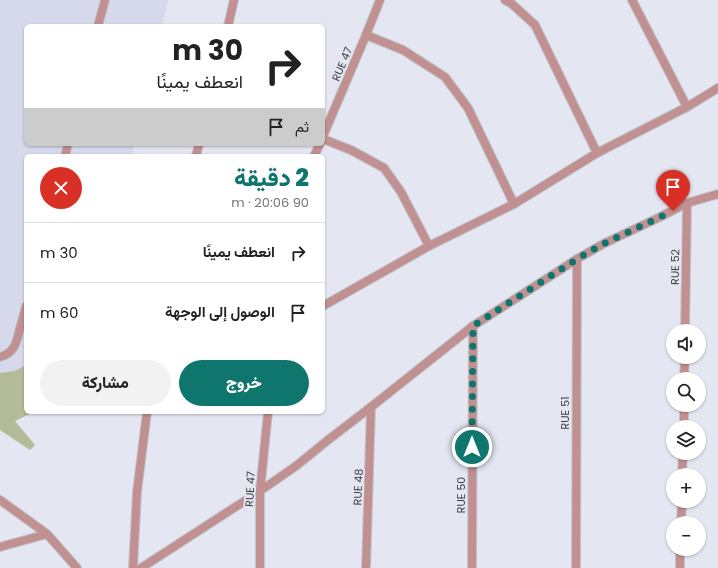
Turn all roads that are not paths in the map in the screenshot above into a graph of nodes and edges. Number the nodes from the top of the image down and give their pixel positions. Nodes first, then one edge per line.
1 (104, 0) edge
2 (234, 0) edge
3 (380, 0) edge
4 (505, 0) edge
5 (632, 0) edge
6 (98, 24) edge
7 (228, 24) edge
8 (366, 35) junction
9 (718, 88) edge
10 (687, 107) junction
11 (325, 133) edge
12 (325, 139) edge
13 (597, 153) junction
14 (718, 194) edge
15 (687, 203) junction
16 (514, 204) junction
17 (429, 246) junction
18 (577, 259) junction
19 (325, 305) edge
20 (24, 314) edge
21 (685, 324) edge
22 (473, 326) junction
23 (0, 357) edge
24 (371, 407) junction
25 (147, 414) edge
26 (268, 414) edge
27 (260, 491) junction
28 (0, 500) edge
29 (46, 534) junction
30 (0, 547) edge
31 (680, 556) edge
32 (77, 568) edge
33 (133, 568) edge
34 (141, 568) edge
35 (260, 568) edge
36 (366, 568) edge
37 (472, 568) edge
38 (576, 568) edge
39 (680, 568) edge

1 - 6 street
2 - 7 street
3 - 8 street, RUE 47
4 - 13 street
5 - 10 street
8 - 11 street, RUE 47
8 - 16 street
9 - 10 street
10 - 13 street
12 - 17 street
13 - 16 street
14 - 15 street
15 - 18 street
15 - 21 street, RUE 52
16 - 17 street
17 - 19 street
18 - 22 street
18 - 38 street, RUE 51
20 - 23 street
22 - 24 street
22 - 37 street, RUE 50
24 - 27 street
24 - 36 street, RUE 48
25 - 33 street
26 - 27 street, RUE 47
27 - 34 street
27 - 35 street, RUE 47
28 - 29 street
29 - 30 street
29 - 32 street
31 - 39 street

